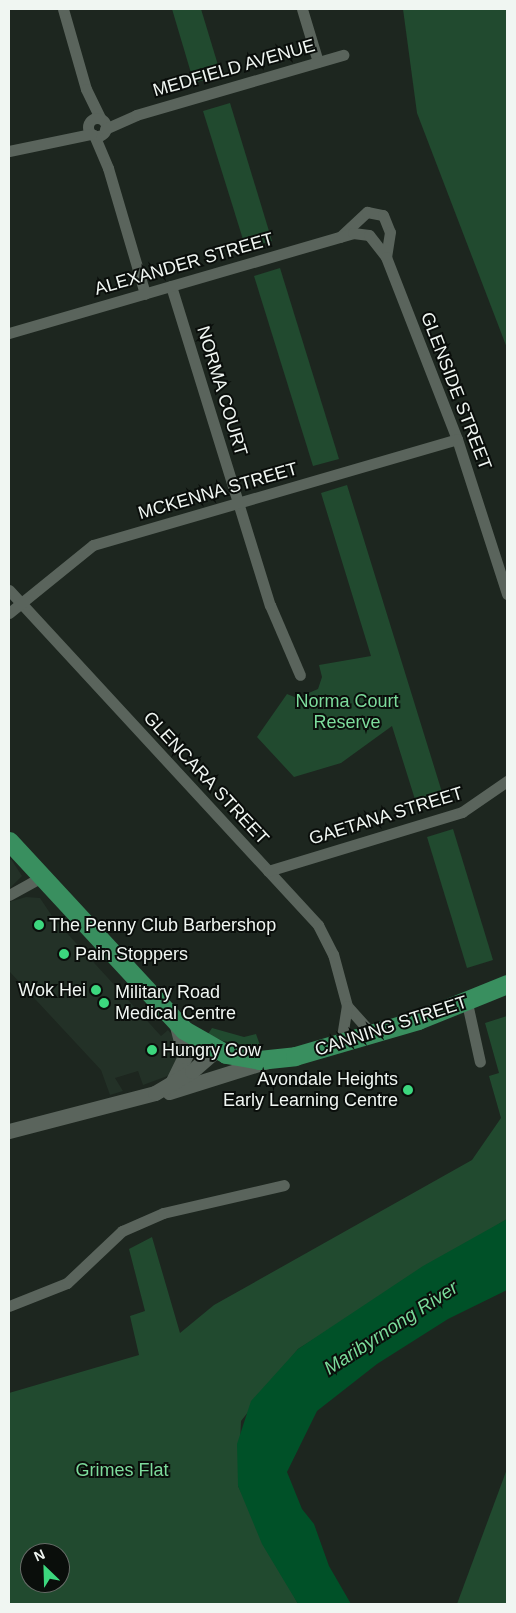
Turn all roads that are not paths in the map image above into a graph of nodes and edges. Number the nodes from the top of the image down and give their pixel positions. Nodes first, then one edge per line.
1 (63, 9) edge
2 (302, 9) edge
3 (343, 55) dead end
4 (318, 62) junction
5 (97, 127) junction
6 (9, 151) edge
7 (369, 235) joint
8 (340, 237) junction
9 (386, 257) junction
10 (171, 286) junction
11 (145, 294) junction
12 (9, 332) edge
13 (457, 439) junction
14 (239, 504) junction
15 (9, 590) edge
16 (507, 594) edge
17 (20, 602) junction
18 (9, 613) edge
19 (300, 675) dead end
20 (507, 781) edge
21 (9, 841) edge
22 (268, 871) junction
23 (42, 877) junction
24 (9, 895) edge
25 (507, 984) edge
26 (467, 1003) junction
27 (348, 1006) junction
28 (176, 1022) junction
29 (372, 1034) junction
30 (341, 1043) junction
31 (215, 1051) junction
32 (272, 1060) junction
33 (480, 1062) dead end
34 (169, 1086) junction
35 (155, 1092) junction
36 (9, 1131) edge
37 (284, 1185) dead end
38 (9, 1306) edge

1 - 5 street
2 - 4 street
3 - 4 street, MEDFIELD AVENUE
4 - 5 street, MEDFIELD AVENUE
5 - 6 street, MEDFIELD AVENUE
5 - 11 street
7 - 8 street, ALEXANDER STREET
7 - 9 street, GLENSIDE STREET
8 - 9 street
8 - 10 street, ALEXANDER STREET
9 - 13 street, GLENSIDE STREET
10 - 11 street, ALEXANDER STREET
10 - 14 street, NORMA COURT
11 - 12 street, ALEXANDER STREET
13 - 14 street, MCKENNA STREET
13 - 16 street, GLENSIDE STREET
14 - 17 street, MCKENNA STREET
14 - 19 street, NORMA COURT
15 - 17 street, GLENCARA STREET
17 - 18 street, MCKENNA STREET
17 - 22 street, GLENCARA STREET
20 - 22 street, GAETANA STREET
21 - 23 main road
22 - 27 street, GLENCARA STREET
23 - 24 street
23 - 28 main road
25 - 26 main road, CANNING STREET
26 - 29 main road, CANNING STREET
26 - 33 street
27 - 29 street, GLENCARA STREET
27 - 30 street, GLENCARA STREET
28 - 31 main road
28 - 34 street
29 - 30 main road, CANNING STREET
30 - 32 main road, CANNING STREET
31 - 32 main road, CANNING STREET
31 - 34 street, CANNING STREET
32 - 35 street, CANNING STREET
34 - 35 street, CANNING STREET
35 - 36 street, CANNING STREET
37 - 38 street

